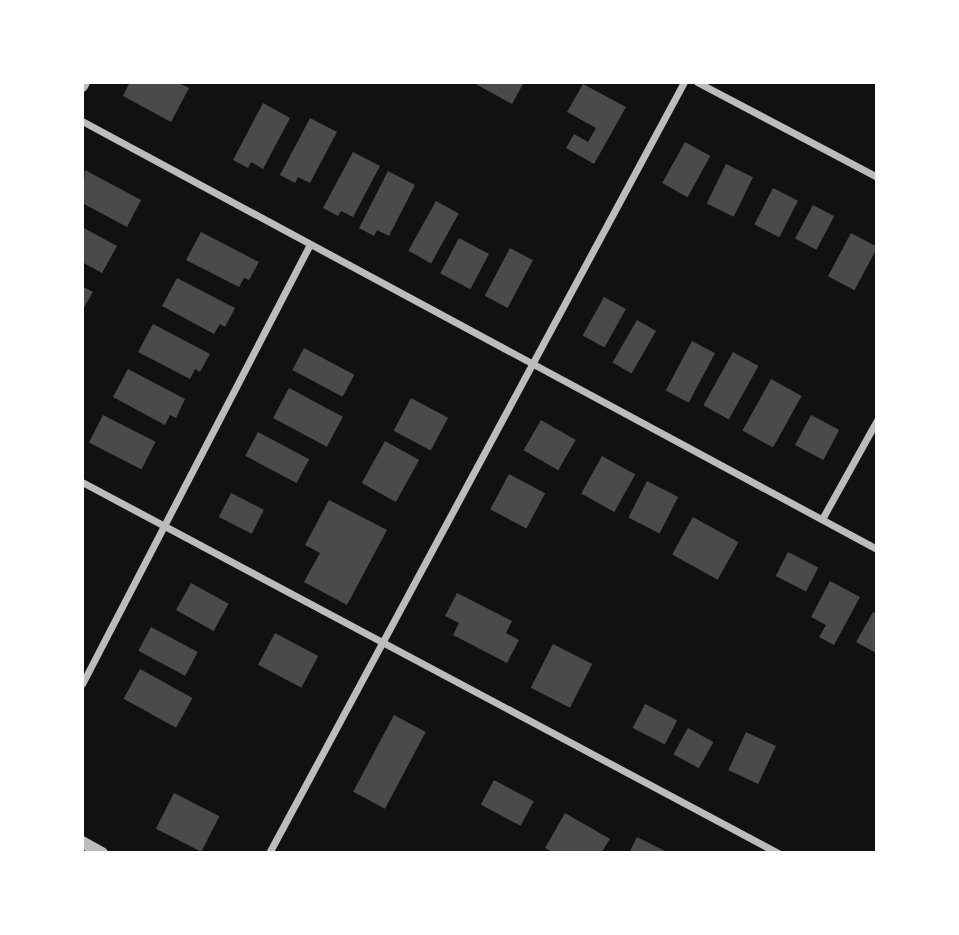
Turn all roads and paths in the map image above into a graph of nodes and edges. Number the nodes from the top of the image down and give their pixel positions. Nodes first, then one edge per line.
1 (684, 82) edge
2 (697, 82) edge
3 (82, 121) edge
4 (877, 177) edge
5 (309, 246) junction
6 (529, 361) junction
7 (877, 420) edge
8 (82, 482) edge
9 (822, 519) junction
10 (166, 528) junction
11 (877, 549) edge
12 (384, 645) junction
13 (82, 684) edge
14 (82, 842) edge
15 (102, 853) edge
16 (269, 853) edge
17 (778, 853) edge

1 - 6 street
2 - 4 street
3 - 5 street
5 - 6 street
5 - 10 street
6 - 9 street
6 - 12 street
7 - 9 street
8 - 10 street
9 - 11 street
10 - 12 street
10 - 13 street
12 - 16 street
12 - 17 street
14 - 15 street

